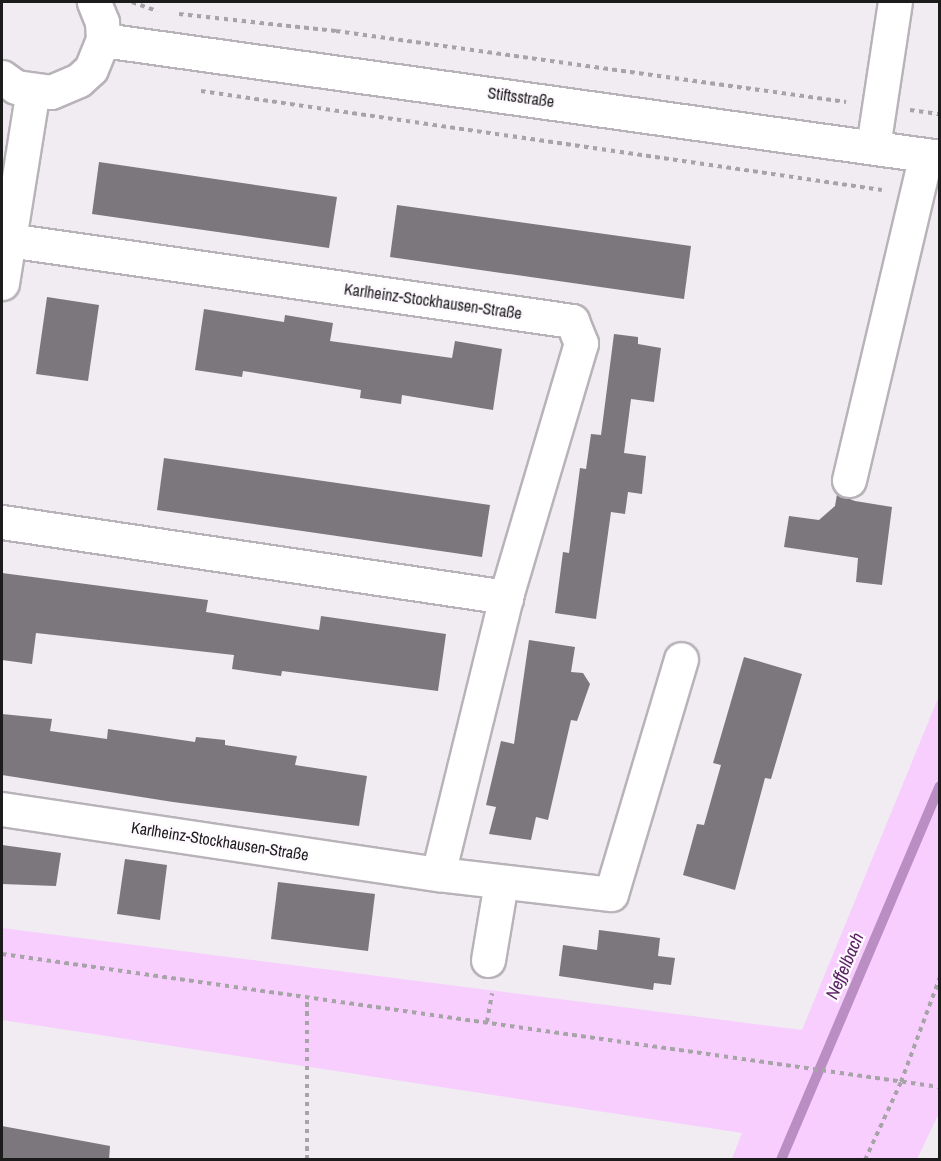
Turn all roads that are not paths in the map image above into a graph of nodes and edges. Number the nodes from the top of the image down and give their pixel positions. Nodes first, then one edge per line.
1 (94, 2) edge
2 (894, 2) edge
3 (103, 40) junction
4 (2, 76) edge
5 (33, 90) junction
6 (873, 147) junction
7 (933, 156) edge
8 (8, 240) junction
9 (2, 283) edge
10 (849, 480) dead end
11 (2, 522) edge
12 (506, 597) junction
13 (681, 659) dead end
14 (2, 809) edge
15 (438, 874) junction
16 (501, 882) junction
17 (488, 960) dead end

1 - 3 street
2 - 6 street
3 - 5 street
3 - 6 street, Stiftsstraße
4 - 5 street
5 - 8 street
6 - 7 street, Stiftsstraße
7 - 10 street
8 - 9 street
8 - 12 street, Karlheinz-Stockhausen-Straße
11 - 12 street
12 - 15 street, Karlheinz-Stockhausen-Straße
13 - 16 street, Karlheinz-Stockhausen-Straße
14 - 15 street, Karlheinz-Stockhausen-Straße
15 - 16 street, Karlheinz-Stockhausen-Straße
16 - 17 street

